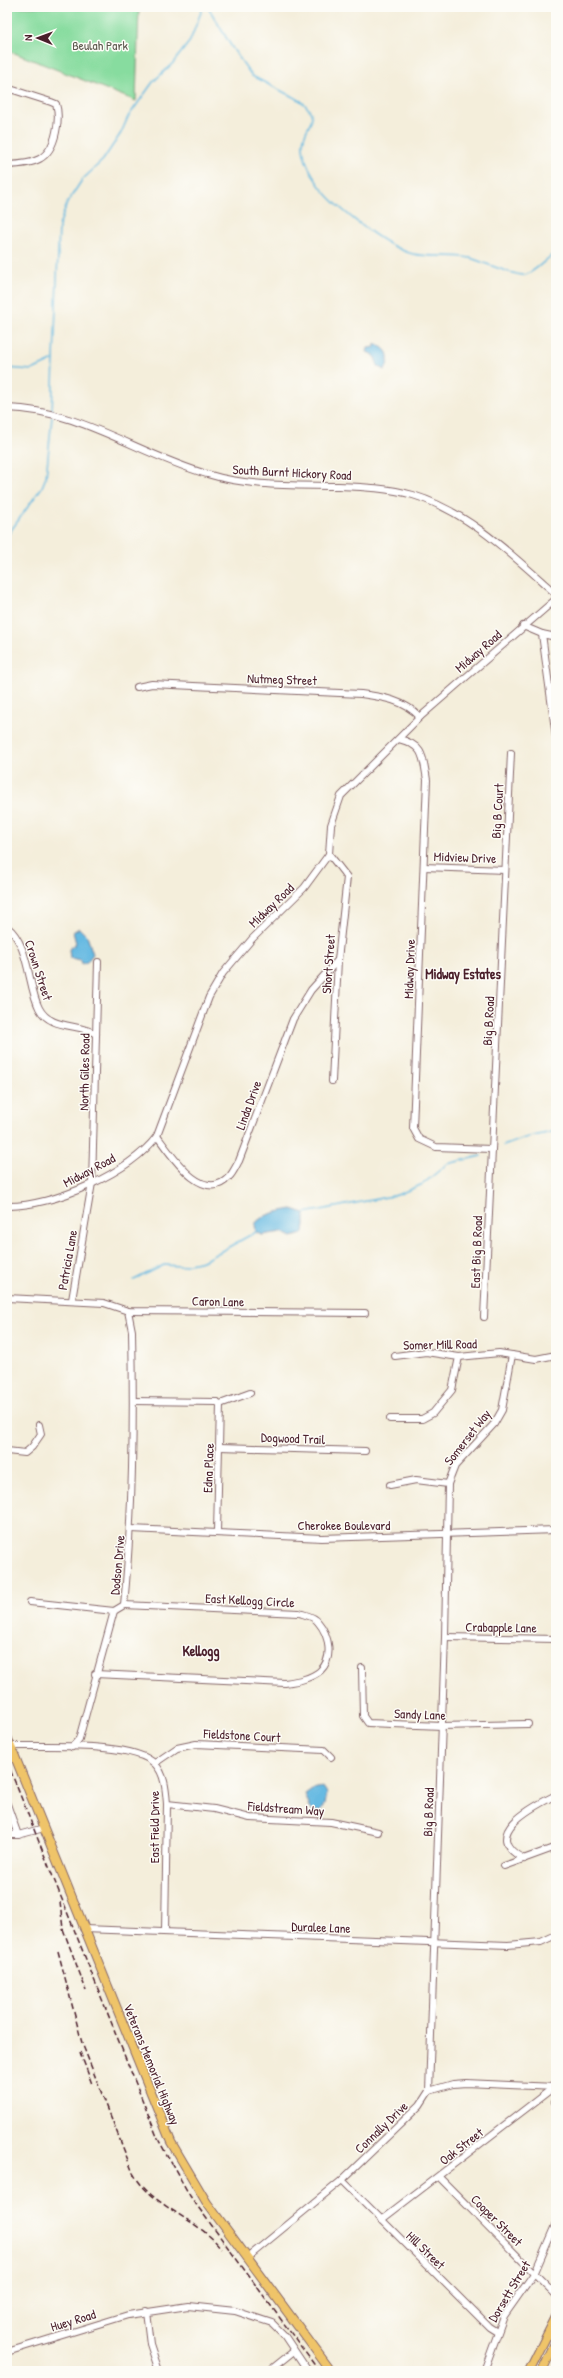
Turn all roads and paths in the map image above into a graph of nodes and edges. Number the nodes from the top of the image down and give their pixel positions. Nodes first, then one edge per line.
1 (7, 88) edge
2 (7, 164) edge
3 (7, 408) edge
4 (556, 594) edge
5 (556, 599) edge
6 (523, 626) junction
7 (542, 634) junction
8 (556, 637) edge
9 (137, 687) dead end
10 (420, 717) junction
11 (556, 736) edge
12 (399, 739) junction
13 (511, 753) dead end
14 (329, 854) junction
15 (424, 867) junction
16 (505, 870) junction
17 (7, 928) edge
18 (338, 960) junction
19 (98, 962) dead end
20 (96, 1034) junction
21 (332, 1081) dead end
22 (157, 1136) junction
23 (491, 1149) junction
24 (92, 1183) junction
25 (7, 1206) edge
26 (7, 1298) edge
27 (72, 1300) junction
28 (128, 1311) junction
29 (365, 1313) dead end
30 (484, 1317) dead end
31 (512, 1355) junction
32 (556, 1355) edge
33 (395, 1356) dead end
34 (458, 1357) junction
35 (250, 1392) dead end
36 (133, 1401) junction
37 (220, 1404) junction
38 (390, 1419) dead end
39 (39, 1425) dead end
40 (220, 1447) junction
41 (7, 1451) edge
42 (365, 1451) dead end
43 (390, 1484) dead end
44 (448, 1484) junction
45 (131, 1529) junction
46 (556, 1530) edge
47 (217, 1532) junction
48 (448, 1533) junction
49 (30, 1602) dead end
50 (124, 1605) junction
51 (114, 1610) junction
52 (445, 1637) junction
53 (556, 1639) edge
54 (362, 1668) dead end
55 (96, 1674) junction
56 (528, 1724) dead end
57 (442, 1726) junction
58 (7, 1737) edge
59 (11, 1746) junction
60 (72, 1747) junction
61 (331, 1757) dead end
62 (155, 1763) junction
63 (556, 1795) edge
64 (7, 1804) edge
65 (168, 1804) junction
66 (44, 1828) junction
67 (378, 1832) dead end
68 (7, 1835) edge
69 (18, 1835) junction
70 (556, 1847) edge
71 (524, 1859) junction
72 (504, 1866) dead end
73 (84, 1929) junction
74 (165, 1932) junction
75 (556, 1935) edge
76 (434, 1943) junction
77 (555, 2087) edge
78 (428, 2091) junction
79 (439, 2177) junction
80 (342, 2180) junction
81 (381, 2220) junction
82 (556, 2222) edge
83 (247, 2258) junction
84 (535, 2272) junction
85 (556, 2294) edge
86 (146, 2311) junction
87 (556, 2316) edge
88 (497, 2332) junction
89 (556, 2341) edge
90 (294, 2351) junction
91 (7, 2352) edge
92 (159, 2371) edge
93 (269, 2371) edge
94 (308, 2371) edge
95 (331, 2371) edge
96 (484, 2371) edge
97 (528, 2371) edge
98 (542, 2371) edge

1 - 2 street
3 - 4 street, South Burnt Hickory Road
5 - 6 street, Midway Road
6 - 7 street
6 - 10 street, Midway Road
7 - 8 street
7 - 11 street
9 - 10 street, Nutmeg Street
10 - 12 street, Midway Road
12 - 14 street, Midway Road
12 - 15 street, Midway Drive
13 - 16 street, Big B Court
14 - 18 street, Short Street
14 - 22 street, Midway Road
15 - 16 street, Midview Drive
15 - 23 street, Midway Drive
16 - 23 street, Big B Road
17 - 20 street, Crown Street
18 - 21 street, Short Street
18 - 22 street, Linda Drive
19 - 20 street, North Giles Road
20 - 24 street, North Giles Road
22 - 24 street, Midway Road
23 - 30 street, East Big B Road
24 - 25 street, Midway Road
24 - 27 street, Patricia Lane
26 - 27 street, Patricia Lane
27 - 28 street, Caron Lane
28 - 29 street, Caron Lane
28 - 36 street, Dodson Drive
31 - 32 street, Somer Mill Road
31 - 34 street, Somer Mill Road
31 - 44 street, Somerset Way
33 - 34 street, Somer Mill Road
34 - 38 street
35 - 37 street
36 - 37 street
36 - 45 street, Dodson Drive
37 - 40 street, Edna Place
39 - 41 street
40 - 42 street, Dogwood Trail
40 - 47 street, Edna Place
43 - 44 street
44 - 48 street, Somerset Way
45 - 47 street, Cherokee Boulevard
45 - 50 street, Dodson Drive
46 - 48 street, Cherokee Boulevard
47 - 48 street, Cherokee Boulevard
48 - 52 street, Big B Road
49 - 51 street
50 - 51 street, Dodson Drive
50 - 55 street, East Kellogg Circle
51 - 55 street, Dodson Drive
52 - 53 street, Crabapple Lane
52 - 57 street, Big B Road
54 - 57 street, Sandy Lane
55 - 60 street, Dodson Drive
56 - 57 street, Sandy Lane
57 - 76 street, Big B Road
58 - 59 main road, Veterans Memorial Highway
59 - 60 street
59 - 66 main road, Veterans Memorial Highway
60 - 62 street
61 - 62 street, Fieldstone Court
62 - 65 street, East Field Drive
63 - 71 street
64 - 69 street
65 - 67 street, Fieldstream Way
65 - 74 street, East Field Drive
66 - 69 street
66 - 73 main road, Veterans Memorial Highway
68 - 69 street
70 - 71 street
71 - 72 street
73 - 74 street, Duralee Lane
73 - 83 main road, Veterans Memorial Highway
74 - 76 street, Duralee Lane
75 - 76 street, Duralee Lane
76 - 78 street, Big B Road
77 - 78 street
77 - 79 street, Oak Street
78 - 80 street, Connally Drive
79 - 81 street, Oak Street
79 - 84 street, Cooper Street
80 - 81 street, Hill Street
80 - 83 street, Connally Drive
81 - 88 street, Hill Street
82 - 84 street, Dorsett Street
83 - 95 main road, Veterans Memorial Highway
84 - 85 street, Cooper Street
84 - 88 street, Dorsett Street
86 - 90 street, Huey Road
86 - 91 street, Huey Road
86 - 92 street
87 - 97 main road
88 - 96 street, Dorsett Street
89 - 98 main road
90 - 93 street
90 - 94 street, Huey Road

